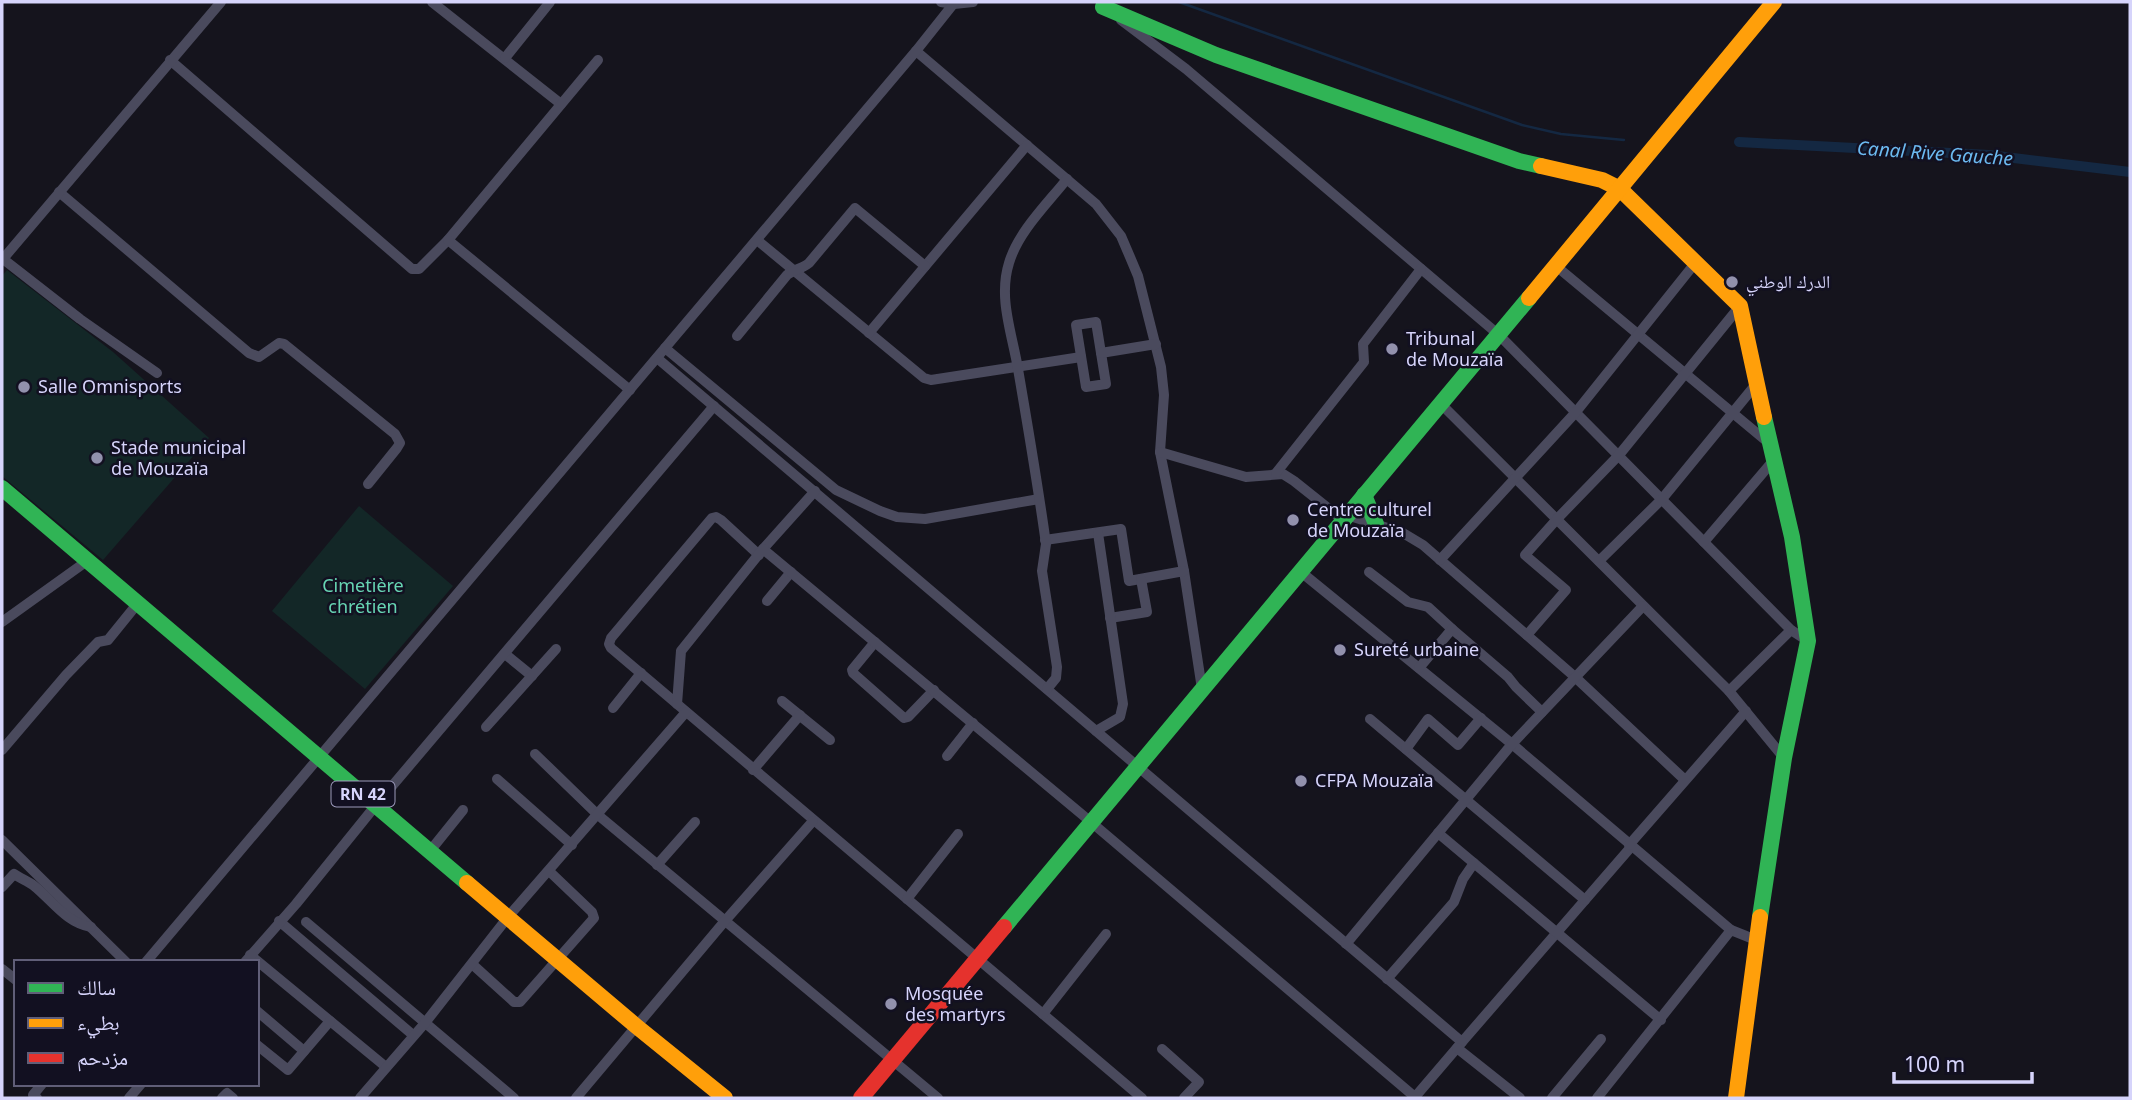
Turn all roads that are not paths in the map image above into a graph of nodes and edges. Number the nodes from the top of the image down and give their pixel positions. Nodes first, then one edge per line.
1 (221, 2) edge
2 (432, 2) edge
3 (550, 2) edge
4 (941, 2) edge
5 (973, 2) edge
6 (1774, 2) edge
7 (954, 3) edge
8 (1099, 4) edge
9 (916, 51) junction
10 (505, 58) junction
11 (170, 60) junction
12 (598, 60) dead end
13 (561, 104) junction
14 (1027, 145) junction
15 (1067, 179) junction
16 (1620, 189) junction
17 (59, 192) junction
18 (448, 240) junction
19 (757, 240) junction
20 (2, 259) edge
21 (1696, 262) junction
22 (925, 266) junction
23 (1556, 266) junction
24 (794, 269) junction
25 (1421, 269) junction
26 (1740, 306) junction
27 (869, 332) junction
28 (1499, 335) junction
29 (1638, 335) junction
30 (737, 336) dead end
31 (1156, 344) junction
32 (665, 348) junction
33 (1101, 353) junction
34 (1080, 357) junction
35 (657, 358) junction
36 (1018, 366) junction
37 (157, 373) dead end
38 (1686, 373) junction
39 (1757, 383) junction
40 (630, 390) junction
41 (1441, 404) junction
42 (714, 406) junction
43 (1576, 412) junction
44 (1732, 413) junction
45 (1770, 444) junction
46 (1160, 452) junction
47 (1619, 455) junction
48 (1773, 461) junction
49 (1276, 473) junction
50 (1516, 476) junction
51 (368, 484) dead end
52 (2, 488) edge
53 (815, 491) junction
54 (1364, 495) junction
55 (1039, 499) junction
56 (1662, 499) junction
57 (1345, 518) junction
58 (1557, 519) junction
59 (1376, 524) junction
60 (1098, 533) junction
61 (1045, 540) junction
62 (1704, 542) junction
63 (761, 552) junction
64 (1440, 560) junction
65 (87, 561) junction
66 (1599, 561) junction
67 (1184, 571) junction
68 (791, 572) junction
69 (1301, 572) junction
70 (1370, 572) dead end
71 (1141, 579) junction
72 (767, 601) dead end
73 (138, 603) junction
74 (1643, 606) junction
75 (3, 618) edge
76 (1110, 618) junction
77 (1452, 629) junction
78 (1791, 630) junction
79 (1527, 635) junction
80 (1808, 641) junction
81 (876, 642) junction
82 (556, 649) dead end
83 (505, 654) junction
84 (1419, 668) junction
85 (641, 673) junction
86 (532, 676) junction
87 (1575, 677) junction
88 (1047, 689) junction
89 (1202, 689) junction
90 (934, 690) junction
91 (1729, 691) junction
92 (782, 701) dead end
93 (677, 704) junction
94 (613, 708) dead end
95 (1746, 711) junction
96 (686, 712) junction
97 (1542, 712) junction
98 (800, 715) junction
99 (1481, 718) junction
100 (1370, 719) dead end
101 (973, 723) junction
102 (486, 727) dead end
103 (1096, 731) junction
104 (830, 740) dead end
105 (1512, 744) junction
106 (1406, 749) junction
107 (2, 750) edge
108 (535, 754) dead end
109 (947, 756) dead end
110 (320, 757) junction
111 (1784, 758) junction
112 (1138, 766) junction
113 (753, 769) junction
114 (497, 779) dead end
115 (1685, 780) junction
116 (1466, 799) junction
117 (376, 805) junction
118 (463, 810) dead end
119 (598, 815) junction
120 (813, 821) junction
121 (695, 822) dead end
122 (1091, 822) junction
123 (1438, 833) junction
124 (958, 834) dead end
125 (2, 840) edge
126 (572, 845) junction
127 (1630, 846) junction
128 (430, 850) junction
129 (1474, 863) junction
130 (657, 865) junction
131 (549, 871) junction
132 (2, 887) edge
133 (907, 900) junction
134 (1586, 900) junction
135 (508, 917) junction
136 (279, 921) junction
137 (306, 922) dead end
138 (724, 922) junction
139 (94, 928) junction
140 (1731, 930) junction
141 (1557, 933) junction
142 (1106, 934) dead end
143 (1756, 940) junction
144 (1346, 944) junction
145 (247, 958) edge
146 (977, 958) junction
147 (557, 959) junction
148 (124, 960) edge
149 (148, 960) edge
150 (472, 964) junction
151 (259, 967) edge
152 (1388, 979) junction
153 (259, 1014) edge
154 (1042, 1014) junction
155 (1661, 1020) junction
156 (330, 1021) junction
157 (425, 1023) junction
158 (636, 1026) junction
159 (413, 1035) junction
160 (1601, 1039) dead end
161 (1460, 1045) junction
162 (259, 1047) edge
163 (1162, 1049) dead end
164 (304, 1051) junction
165 (891, 1059) junction
166 (386, 1067) junction
167 (222, 1098) edge
168 (233, 1098) edge
169 (360, 1098) edge
170 (514, 1098) edge
171 (576, 1098) edge
172 (725, 1098) edge
173 (861, 1098) edge
174 (938, 1098) edge
175 (1142, 1098) edge
176 (1184, 1098) edge
177 (1414, 1098) edge
178 (1520, 1098) edge
179 (1552, 1098) edge
180 (1597, 1098) edge
181 (1736, 1098) edge

1 - 11 street
2 - 10 street
3 - 10 street
4 - 7 street
5 - 7 street
6 - 16 main road
7 - 9 street
8 - 16 main road
8 - 25 street
9 - 14 street
9 - 19 street
10 - 13 street
11 - 17 street
11 - 18 street
12 - 13 street
13 - 18 street
14 - 15 street
14 - 22 street
15 - 31 street
15 - 36 street
16 - 21 main road
16 - 23 main road
17 - 20 street
17 - 51 street
18 - 40 street
19 - 24 street
19 - 32 street
20 - 37 street
21 - 26 main road
21 - 29 street
22 - 24 street
22 - 27 street
23 - 28 main road
23 - 29 street
24 - 27 street
24 - 30 street
25 - 28 street
25 - 49 street
26 - 38 street
26 - 39 main road
27 - 36 street
28 - 41 main road
28 - 43 street
29 - 38 street
29 - 43 street
31 - 33 street
31 - 46 street
32 - 35 street
32 - 55 street
33 - 34 street
33 - 34 street
34 - 36 street
35 - 40 street
35 - 42 street
36 - 55 street
38 - 44 street
38 - 47 street
39 - 44 street
39 - 45 main road
40 - 110 street
41 - 50 street
41 - 54 main road
42 - 53 street
42 - 83 street
43 - 47 street
43 - 50 street
44 - 45 street
44 - 56 street
45 - 48 main road
46 - 49 street
46 - 67 street
47 - 56 street
47 - 58 street
48 - 62 street
48 - 80 main road
49 - 57 street
50 - 58 street
50 - 64 street
52 - 65 main road, RN 42
53 - 63 street
53 - 88 street
54 - 57 main road
54 - 59 main road
55 - 61 street
56 - 62 street
56 - 66 street
57 - 59 street
57 - 69 main road
58 - 66 street
58 - 79 street
59 - 64 street
60 - 61 street
60 - 71 street
60 - 76 street
61 - 88 street
62 - 78 street
63 - 68 street
63 - 85 street
63 - 93 street
64 - 79 street
65 - 73 main road, RN 42
65 - 75 street
66 - 74 street
67 - 71 street
67 - 89 street
68 - 72 street
68 - 81 street
69 - 84 street
69 - 89 main road
70 - 77 street
71 - 76 street
73 - 107 street
73 - 110 main road, RN 42
74 - 87 street
74 - 91 street
76 - 103 street
77 - 84 street
77 - 97 street
78 - 80 street
78 - 91 street
79 - 87 street
80 - 111 main road
81 - 90 street
81 - 90 street
82 - 86 street
83 - 86 street
83 - 117 street
84 - 99 street
85 - 93 street
85 - 94 street
86 - 102 street
87 - 97 street
87 - 115 street
88 - 103 street
89 - 112 main road
90 - 101 street
91 - 95 street
92 - 98 street
93 - 96 street
95 - 111 street
95 - 115 street
96 - 113 street
96 - 119 street
97 - 105 street
98 - 104 street
98 - 113 street
99 - 105 street
99 - 106 street
100 - 106 street
101 - 109 street
101 - 122 street
103 - 112 street
105 - 116 street
105 - 127 street
106 - 116 street
108 - 119 street
110 - 117 main road, RN 42
110 - 149 street
111 - 143 main road
112 - 122 main road
112 - 144 street
113 - 120 street
114 - 126 street
115 - 127 street
116 - 123 street
116 - 134 street
117 - 128 main road, RN 42
117 - 136 street
118 - 128 street
119 - 126 street
119 - 130 street
120 - 133 street
120 - 138 street
121 - 130 street
122 - 146 main road
122 - 177 street
123 - 129 street
123 - 144 street
124 - 133 street
125 - 139 street
126 - 131 street
127 - 134 street
127 - 140 street
128 - 135 main road, RN 42
129 - 141 street
129 - 152 street
130 - 138 street
131 - 135 street
131 - 147 street
132 - 139 street
133 - 146 street
134 - 141 street
135 - 147 main road, RN 42
135 - 150 street
136 - 145 street
136 - 159 street
137 - 157 street
138 - 158 street
138 - 165 street
139 - 148 street
140 - 143 street
140 - 155 street
141 - 155 street
141 - 161 street
142 - 154 street
143 - 181 main road
144 - 152 street
146 - 154 street
146 - 165 main road
147 - 150 street
147 - 158 main road, RN 42
150 - 157 street
151 - 156 street
152 - 161 street
153 - 164 street
154 - 175 street
155 - 180 street
156 - 164 street
156 - 166 street
157 - 159 street
157 - 170 street
158 - 171 street
158 - 172 main road, RN 42
159 - 166 street
160 - 179 street
161 - 177 street
161 - 178 street
162 - 164 street
163 - 176 street
165 - 173 main road
165 - 174 street
166 - 169 street
167 - 168 street

